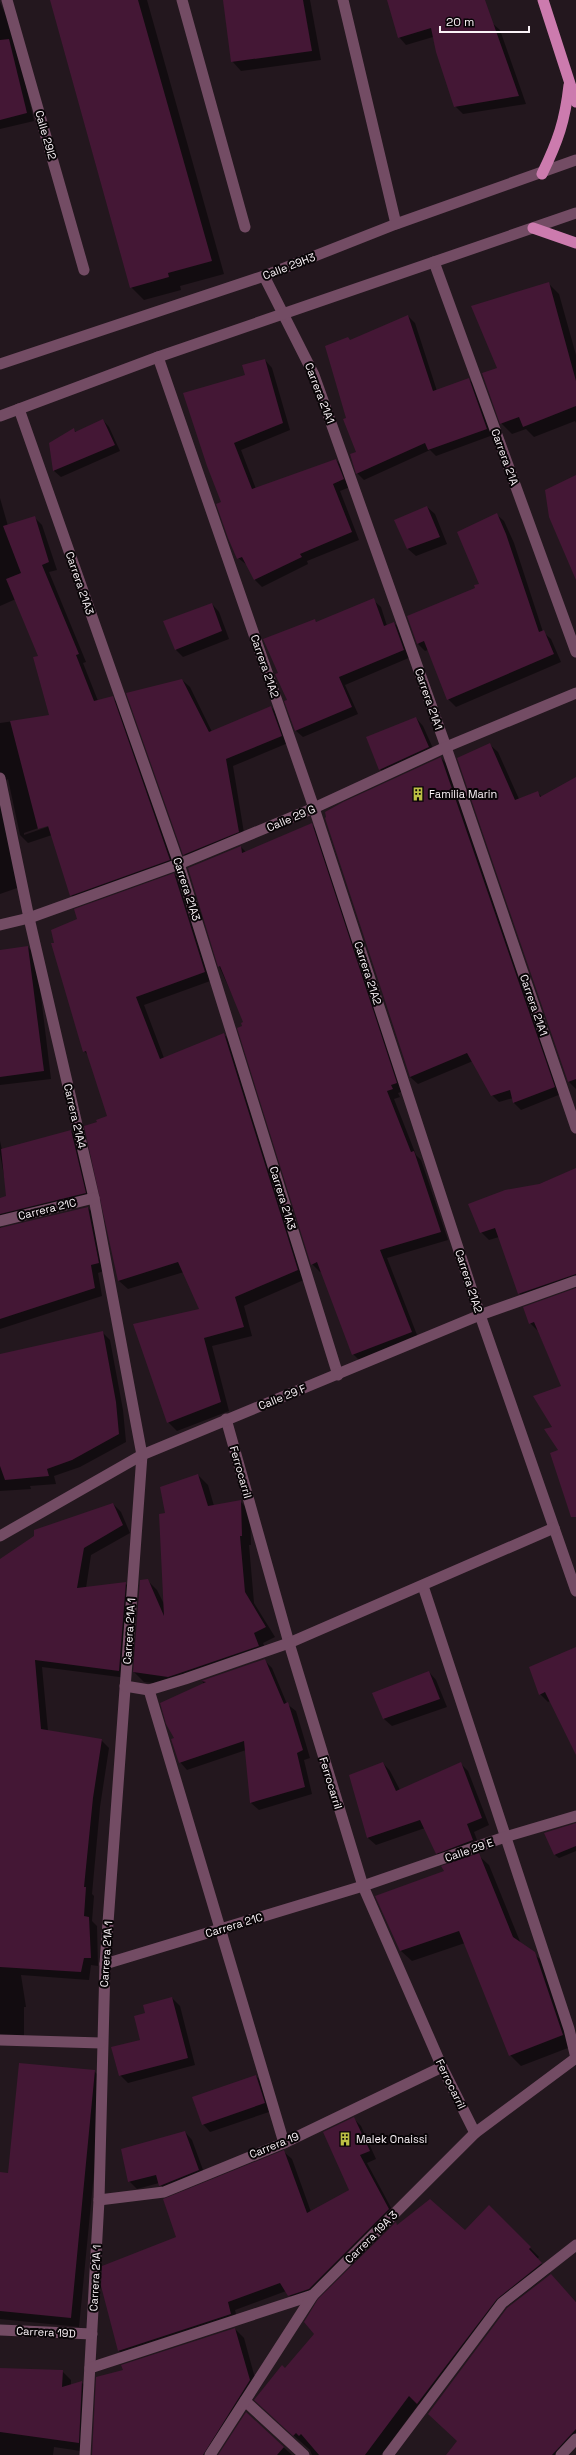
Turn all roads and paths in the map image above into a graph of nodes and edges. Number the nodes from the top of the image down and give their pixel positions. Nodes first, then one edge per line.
1 (7, 0) edge
2 (182, 0) edge
3 (343, 0) edge
4 (543, 0) edge
5 (569, 80) junction
6 (576, 102) edge
7 (576, 160) edge
8 (542, 174) junction
9 (576, 213) edge
10 (396, 224) junction
11 (245, 227) dead end
12 (533, 228) junction
13 (576, 243) edge
14 (434, 262) junction
15 (84, 270) dead end
16 (264, 276) junction
17 (284, 314) junction
18 (158, 357) junction
19 (0, 364) edge
20 (18, 409) junction
21 (0, 416) edge
22 (576, 652) edge
23 (576, 693) edge
24 (446, 747) junction
25 (0, 778) edge
26 (314, 808) junction
27 (179, 864) junction
28 (29, 918) junction
29 (0, 925) edge
30 (576, 1128) edge
31 (94, 1198) junction
32 (0, 1221) edge
33 (576, 1282) edge
34 (480, 1315) junction
35 (338, 1375) junction
36 (226, 1419) junction
37 (142, 1455) junction
38 (554, 1528) junction
39 (0, 1534) edge
40 (423, 1586) junction
41 (576, 1591) edge
42 (289, 1643) junction
43 (125, 1686) junction
44 (149, 1690) junction
45 (576, 1816) edge
46 (505, 1837) junction
47 (362, 1886) junction
48 (220, 1929) junction
49 (105, 1964) junction
50 (0, 2040) edge
51 (102, 2043) junction
52 (576, 2058) edge
53 (442, 2067) junction
54 (475, 2133) junction
55 (284, 2142) junction
56 (99, 2200) junction
57 (576, 2245) edge
58 (313, 2295) junction
59 (0, 2330) edge
60 (92, 2334) junction
61 (90, 2368) junction
62 (245, 2401) junction
63 (576, 2439) edge
64 (85, 2455) edge
65 (210, 2455) edge
66 (304, 2455) edge
67 (388, 2455) edge
68 (561, 2455) edge

1 - 15 street, Calle 29I2
2 - 11 street
3 - 10 street
4 - 5 main road
5 - 6 main road
5 - 8 main road
7 - 8 street, Calle 29H3
8 - 10 street, Calle 29H3
9 - 12 street
10 - 16 street, Calle 29H3
12 - 13 main road
12 - 14 street
14 - 17 street
14 - 22 street, Carrera 21A
16 - 17 street, Carrera 21A1
16 - 19 street, Calle 29H3
17 - 18 street
17 - 24 street, Carrera 21A1
18 - 20 street
18 - 26 street, Carrera 21A2
20 - 21 street
20 - 27 street, Carrera 21A3
23 - 24 street, Calle 29 G
24 - 26 street, Calle 29 G
24 - 30 street, Carrera 21A1
25 - 28 street, Carrera 21A4
26 - 27 street, Calle 29 G
26 - 34 street, Carrera 21A2
27 - 28 street, Calle 29 G
27 - 35 street, Carrera 21A3
28 - 29 street, Calle 29 G
28 - 31 street, Carrera 21A4
31 - 32 street, Carrera 21C
31 - 37 street, Carrera 21A4
33 - 34 street, Calle 29 F
34 - 35 street, Calle 29 F
34 - 38 street, Carrera 21A2
35 - 36 street, Calle 29 F
36 - 37 street, Calle 29 F
36 - 42 street, Ferrocarril
37 - 39 street, Calle 29 F
37 - 43 street, Carrera 21A 1
38 - 40 street
38 - 41 street, Carrera 21A2
40 - 42 street
40 - 46 street
42 - 44 street
42 - 47 street, Ferrocarril
43 - 44 street
43 - 49 street, Carrera 21A 1
44 - 48 street
45 - 46 street, Calle 29 E
46 - 47 street, Calle 29 E
46 - 52 street
47 - 48 street, Carrera 21C
47 - 53 street, Ferrocarril
48 - 49 street, Carrera 21C
48 - 55 street
49 - 51 street, Carrera 21A 1
50 - 51 street
51 - 56 street, Carrera 21A 1
52 - 54 street, Carrera 19A 3
53 - 54 street, Ferrocarril
53 - 55 street, Carrera 19
54 - 58 street, Carrera 19A 3
55 - 56 street, Carrera 19
56 - 60 street, Carrera 21A 1
57 - 67 street
58 - 61 street
58 - 62 street, Carrera 19A 3
59 - 60 street, Carrera 19D
60 - 61 street, Carrera 21A 1
61 - 64 street, Carrera 21A 1
62 - 65 street, Carrera 19A 3
62 - 66 street
63 - 68 street

